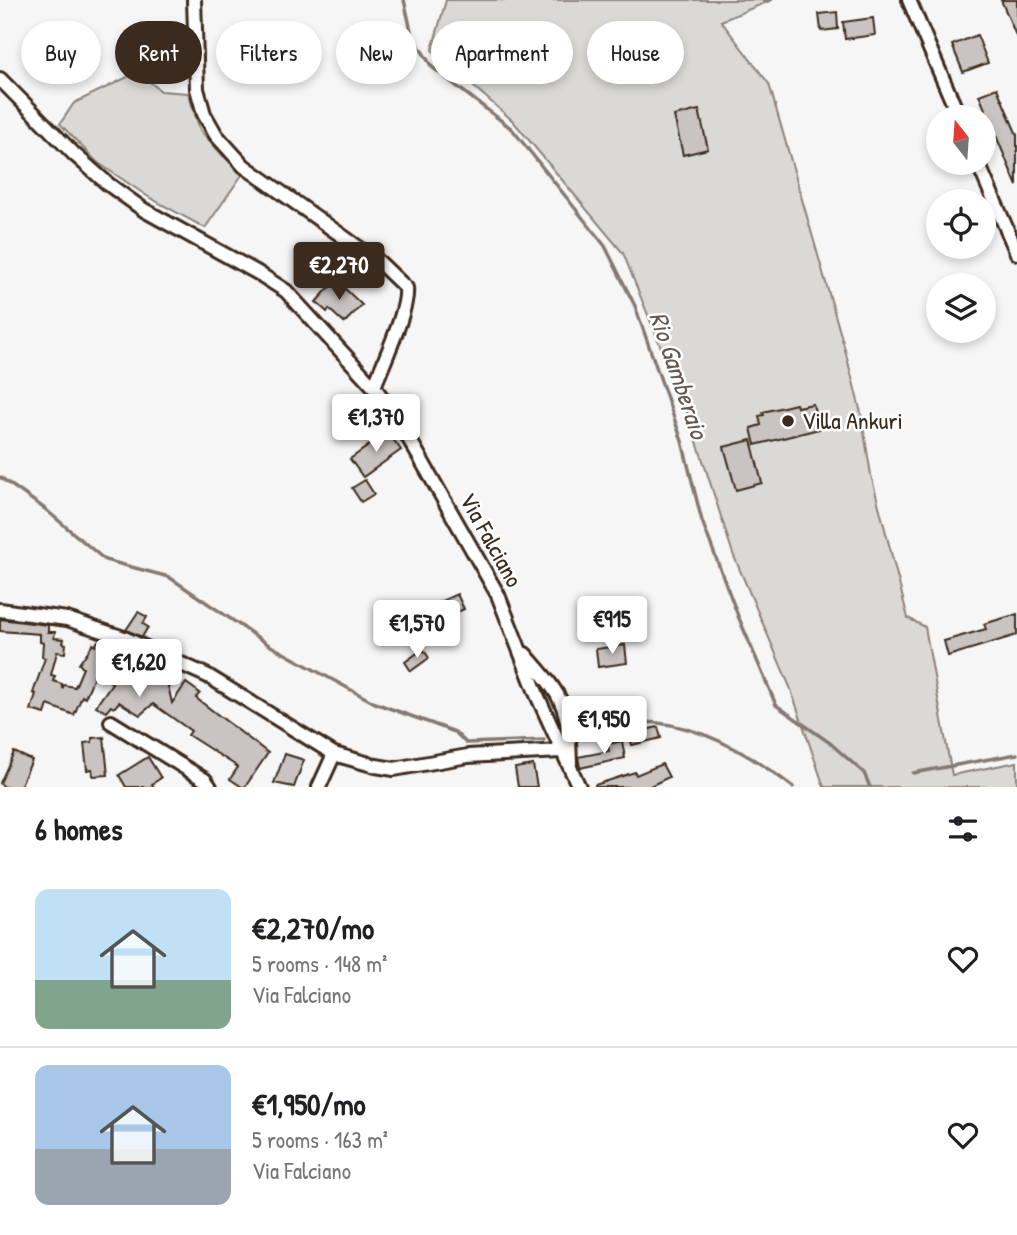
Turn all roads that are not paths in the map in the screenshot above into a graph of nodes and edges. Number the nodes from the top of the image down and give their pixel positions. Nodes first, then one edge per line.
1 (194, 0) edge
2 (909, 0) edge
3 (0, 79) edge
4 (954, 105) edge
5 (984, 175) edge
6 (1014, 237) edge
7 (1017, 253) edge
8 (374, 387) junction
9 (0, 610) edge
10 (520, 649) junction
11 (111, 722) dead end
12 (561, 751) junction
13 (334, 754) junction
14 (571, 771) junction
15 (210, 787) edge
16 (319, 787) edge
17 (579, 787) edge

1 - 8 street
2 - 4 street
3 - 8 street, Via Falciano
5 - 6 street
6 - 7 street
8 - 10 street, Via Falciano
9 - 13 street
10 - 12 street, Via Falciano
10 - 14 street
11 - 15 street
12 - 13 street
12 - 14 street, Via Falciano
13 - 16 street
14 - 17 street, Via Falciano

